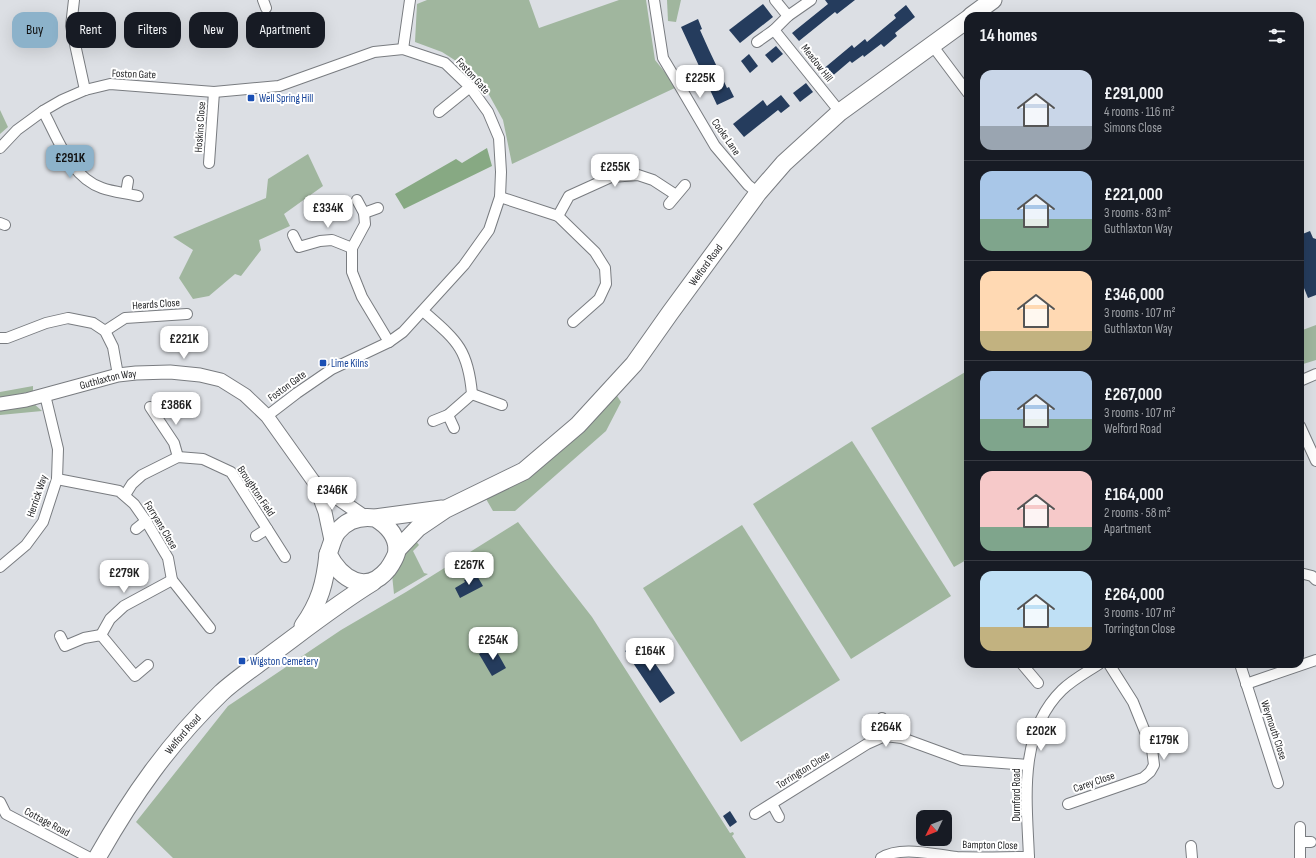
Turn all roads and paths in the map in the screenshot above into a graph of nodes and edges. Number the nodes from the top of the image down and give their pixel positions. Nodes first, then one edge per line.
1 (74, 0) edge
2 (410, 0) edge
3 (654, 0) edge
4 (775, 0) edge
5 (811, 0) edge
6 (993, 0) edge
7 (977, 12) edge
8 (788, 16) junction
9 (964, 22) edge
10 (774, 30) junction
11 (758, 42) dead end
12 (932, 45) junction
13 (402, 49) junction
14 (470, 87) junction
15 (964, 87) edge
16 (85, 90) junction
17 (214, 92) junction
18 (43, 111) junction
19 (439, 112) dead end
20 (840, 112) junction
21 (0, 148) edge
22 (209, 164) dead end
23 (128, 181) dead end
24 (685, 185) dead end
25 (126, 193) junction
26 (758, 193) junction
27 (676, 195) junction
28 (138, 196) dead end
29 (500, 197) junction
30 (357, 200) dead end
31 (669, 204) dead end
32 (378, 208) dead end
33 (364, 213) junction
34 (558, 216) junction
35 (292, 235) dead end
36 (352, 248) junction
37 (423, 312) junction
38 (188, 314) dead end
39 (574, 322) dead end
40 (105, 331) junction
41 (0, 338) edge
42 (389, 342) junction
43 (1316, 374) edge
44 (118, 376) junction
45 (1304, 379) edge
46 (472, 394) junction
47 (45, 395) junction
48 (0, 404) edge
49 (502, 405) dead end
50 (150, 407) dead end
51 (448, 415) junction
52 (267, 416) junction
53 (433, 421) dead end
54 (454, 428) dead end
55 (1304, 435) edge
56 (178, 457) junction
57 (1316, 461) edge
58 (57, 479) junction
59 (314, 482) junction
60 (125, 495) junction
61 (446, 509) junction
62 (370, 518) junction
63 (146, 521) junction
64 (136, 529) dead end
65 (267, 529) junction
66 (256, 536) dead end
67 (330, 550) junction
68 (397, 550) junction
69 (285, 557) dead end
70 (0, 567) edge
71 (1304, 574) edge
72 (1315, 575) edge
73 (172, 580) junction
74 (373, 582) junction
75 (210, 628) dead end
76 (101, 635) junction
77 (60, 636) dead end
78 (296, 636) junction
79 (1316, 660) edge
80 (1304, 664) edge
81 (148, 665) dead end
82 (1025, 668) edge
83 (1093, 668) edge
84 (1111, 668) edge
85 (1241, 668) edge
86 (1293, 668) edge
87 (1038, 683) dead end
88 (1246, 684) junction
89 (882, 718) dead end
90 (885, 736) junction
91 (1028, 765) junction
92 (1278, 783) dead end
93 (0, 802) edge
94 (772, 804) junction
95 (1068, 804) dead end
96 (755, 814) dead end
97 (779, 816) dead end
98 (1300, 827) dead end
99 (1300, 842) junction
100 (1311, 842) dead end
101 (1191, 846) dead end
102 (957, 857) edge
103 (90, 858) edge
104 (97, 858) edge
105 (881, 858) edge
106 (1029, 858) edge
107 (1192, 858) edge
108 (1300, 858) edge

1 - 16 street
2 - 13 street
3 - 26 street, Cooks Lane
4 - 8 street
5 - 8 street
6 - 7 main road
8 - 10 street
9 - 12 main road, Welford Road
10 - 11 street
10 - 20 street, Meadow Hill
12 - 15 street
12 - 20 main road, Welford Road
13 - 14 street, Foston Gate
13 - 17 street, Foston Gate
14 - 19 street
14 - 29 street, Foston Gate
16 - 17 street, Foston Gate
16 - 18 street, Foston Gate
17 - 22 street, Hoskins Close
18 - 21 street, Foston Gate
18 - 25 street
20 - 26 main road, Welford Road
23 - 25 street
24 - 27 street
25 - 28 street
26 - 61 main road, Welford Road
27 - 31 street
27 - 34 street
29 - 34 street
29 - 37 street, Foston Gate
30 - 33 street
32 - 33 street
33 - 36 street
34 - 39 street
35 - 36 street
36 - 42 street
37 - 42 street, Foston Gate
37 - 46 street
38 - 40 street, Heards Close
40 - 41 street
40 - 44 street
42 - 52 street, Foston Gate
43 - 45 street
44 - 47 street, Guthlaxton Way
44 - 52 street, Guthlaxton Way
46 - 49 street
46 - 51 street
47 - 48 street, Guthlaxton Way
47 - 58 street, Herrick Way
50 - 56 street
51 - 53 street
51 - 54 street
52 - 59 street, Guthlaxton Way
55 - 57 street
56 - 60 street
56 - 65 street, Broughton Field
58 - 60 street, Forryans Close
58 - 70 street, Herrick Way
59 - 62 street, Guthlaxton Way
59 - 67 street, Guthlaxton Way
60 - 63 street, Forryans Close
61 - 62 main road, Welford Road
61 - 68 main road, Welford Road
62 - 67 main road
62 - 68 main road
63 - 64 street
63 - 73 street, Forryans Close
65 - 66 street, Broughton Field
65 - 69 street, Broughton Field
67 - 74 main road
67 - 78 main road, Welford Road
68 - 74 main road
71 - 72 street
73 - 75 street, Forryans Close
73 - 76 street
74 - 78 main road, Welford Road
76 - 77 street
76 - 81 street
78 - 104 main road, Welford Road
79 - 80 street
82 - 87 street
83 - 91 street, Durnford Road
84 - 95 street, Carey Close
85 - 88 street, Weymouth Close
86 - 88 street
88 - 92 street, Weymouth Close
89 - 90 street
90 - 91 street
90 - 94 street, Torrington Close
91 - 106 street, Durnford Road
93 - 103 street, Cottage Road
94 - 96 street, Torrington Close
94 - 97 street
98 - 99 street
99 - 100 street
99 - 108 street
101 - 107 street
102 - 105 street, Bampton Close
102 - 106 street, Bampton Close

